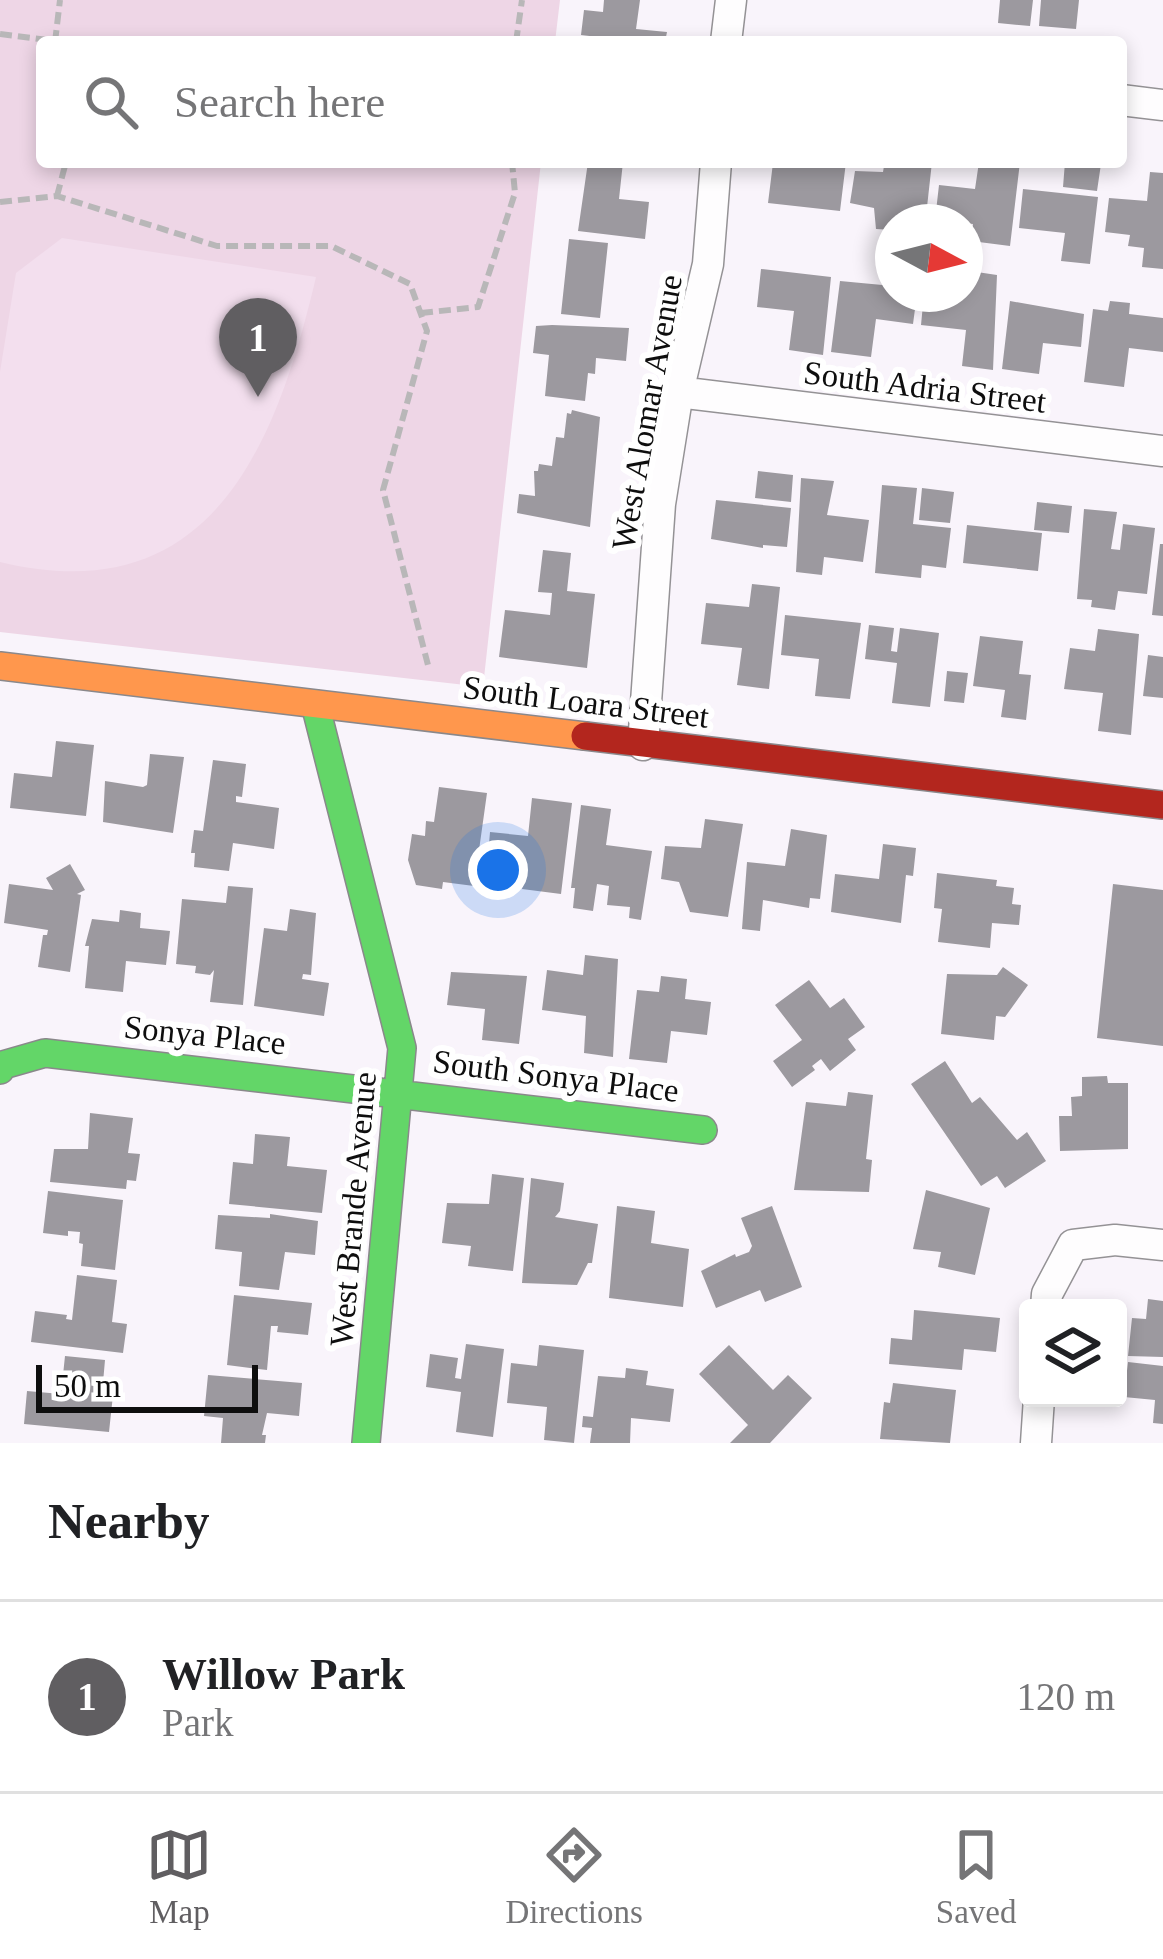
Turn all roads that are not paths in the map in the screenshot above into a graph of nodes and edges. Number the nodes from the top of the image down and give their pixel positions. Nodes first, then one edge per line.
1 (731, 0) edge
2 (727, 36) edge
3 (1127, 101) edge
4 (1163, 105) edge
5 (715, 168) edge
6 (678, 392) junction
7 (1163, 451) edge
8 (0, 666) edge
9 (315, 704) junction
10 (644, 745) junction
11 (1163, 805) edge
12 (2, 1067) edge
13 (400, 1092) junction
14 (703, 1130) dead end
15 (1163, 1245) edge
16 (1047, 1299) edge
17 (1038, 1407) edge
18 (366, 1443) edge
19 (1036, 1443) edge

1 - 2 street
3 - 4 street
5 - 6 street, West Alomar Avenue
6 - 7 street, South Adria Street
6 - 10 street, West Alomar Avenue
8 - 9 street, South Loara Street
9 - 10 street, South Loara Street
9 - 13 street, West Brande Avenue
10 - 11 street, South Loara Street
12 - 13 street, Sonya Place
13 - 14 street, South Sonya Place
13 - 18 street, West Brande Avenue
15 - 16 street
17 - 19 street

